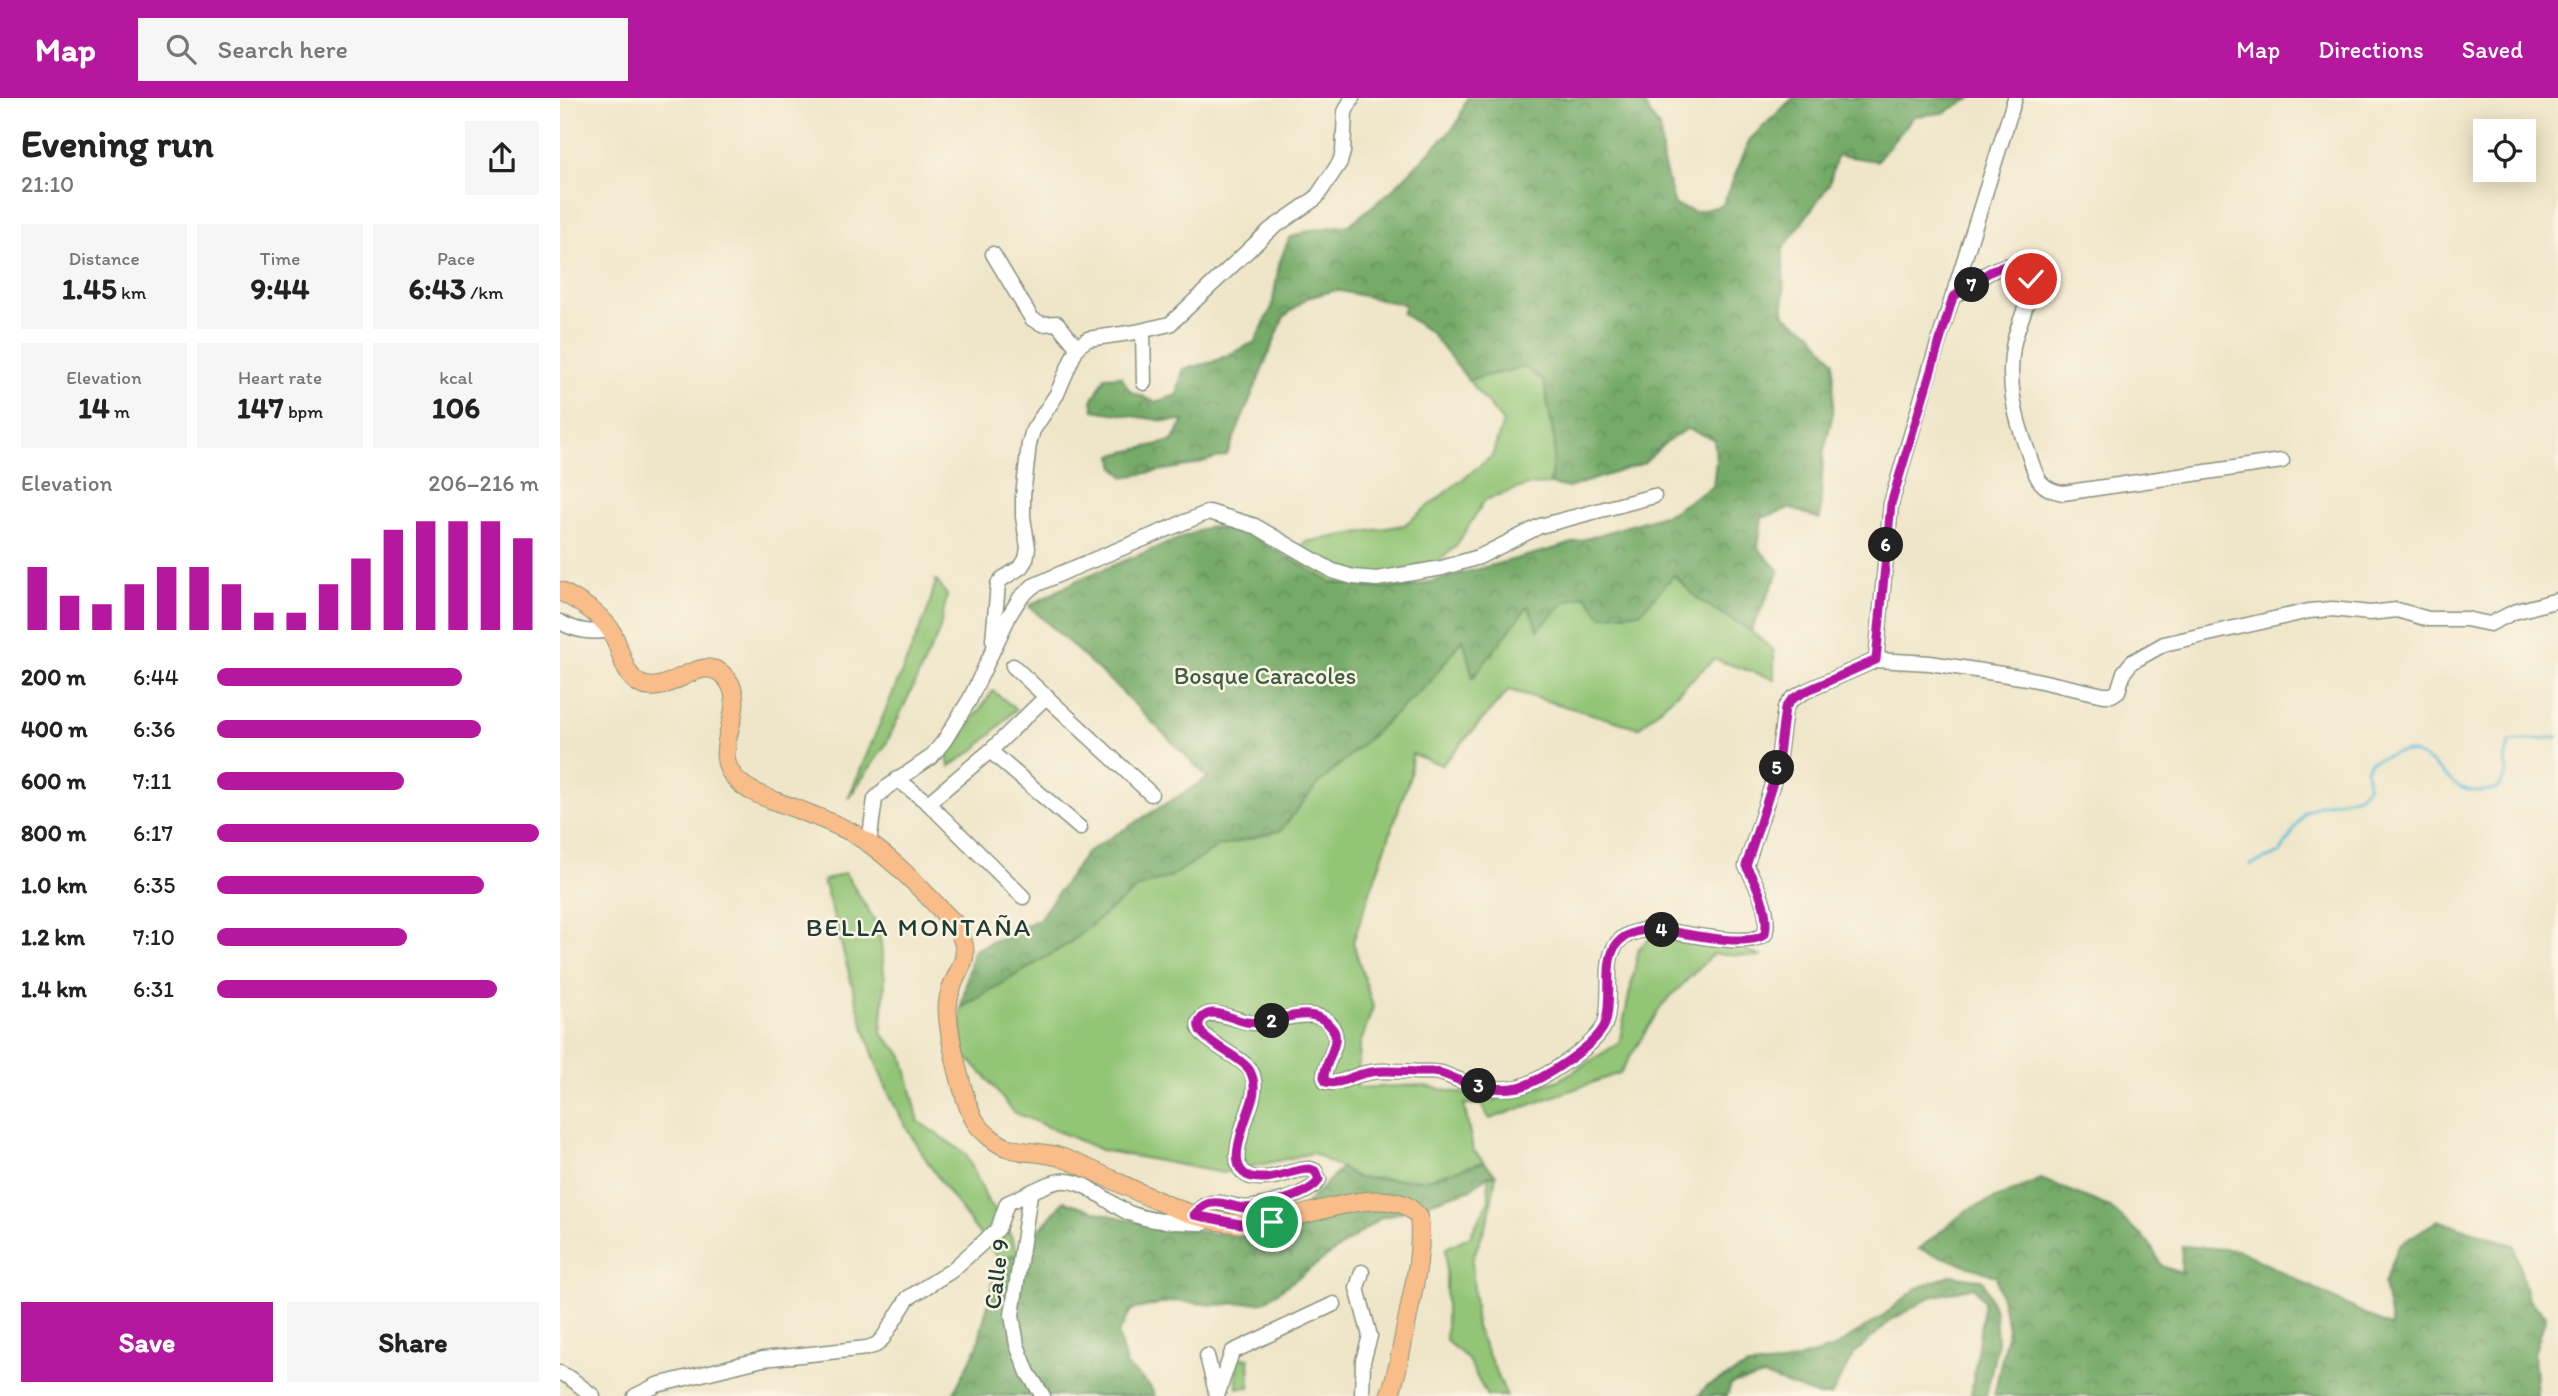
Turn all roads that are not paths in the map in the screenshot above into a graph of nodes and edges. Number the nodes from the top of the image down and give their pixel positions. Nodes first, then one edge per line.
1 (1352, 98) edge
2 (2015, 98) edge
3 (993, 254) dead end
4 (1953, 297) junction
5 (1143, 331) junction
6 (1077, 347) junction
7 (1144, 383) dead end
8 (2282, 461) dead end
9 (1654, 496) dead end
10 (560, 591) edge
11 (2558, 600) edge
12 (560, 622) edge
13 (611, 630) junction
14 (993, 649) junction
15 (1876, 660) junction
16 (1013, 666) dead end
17 (1047, 696) junction
18 (990, 751) junction
19 (897, 779) junction
20 (1151, 794) dead end
21 (928, 803) junction
22 (1080, 828) dead end
23 (869, 844) junction
24 (1023, 897) dead end
25 (1030, 1194) junction
26 (1194, 1215) junction
27 (1240, 1224) junction
28 (1362, 1272) dead end
29 (1334, 1304) dead end
30 (1207, 1356) dead end
31 (560, 1373) edge
32 (593, 1396) edge
33 (635, 1396) edge
34 (1043, 1396) edge
35 (1217, 1396) edge
36 (1362, 1396) edge
37 (1389, 1396) edge

1 - 5 street
2 - 4 street
3 - 6 street
4 - 8 street
4 - 15 street
5 - 6 street
5 - 7 street
6 - 14 street
9 - 14 street
10 - 13 main road
11 - 15 street
12 - 13 street
13 - 23 main road
14 - 19 street
15 - 26 street
16 - 17 street
17 - 18 street
17 - 20 street
18 - 21 street
18 - 22 street
19 - 21 street
19 - 23 street
21 - 24 street
23 - 26 main road
25 - 27 street
25 - 33 street
25 - 34 street, Calle 9
26 - 27 main road
27 - 37 main road
28 - 36 street
29 - 35 street
30 - 35 street
31 - 32 street

